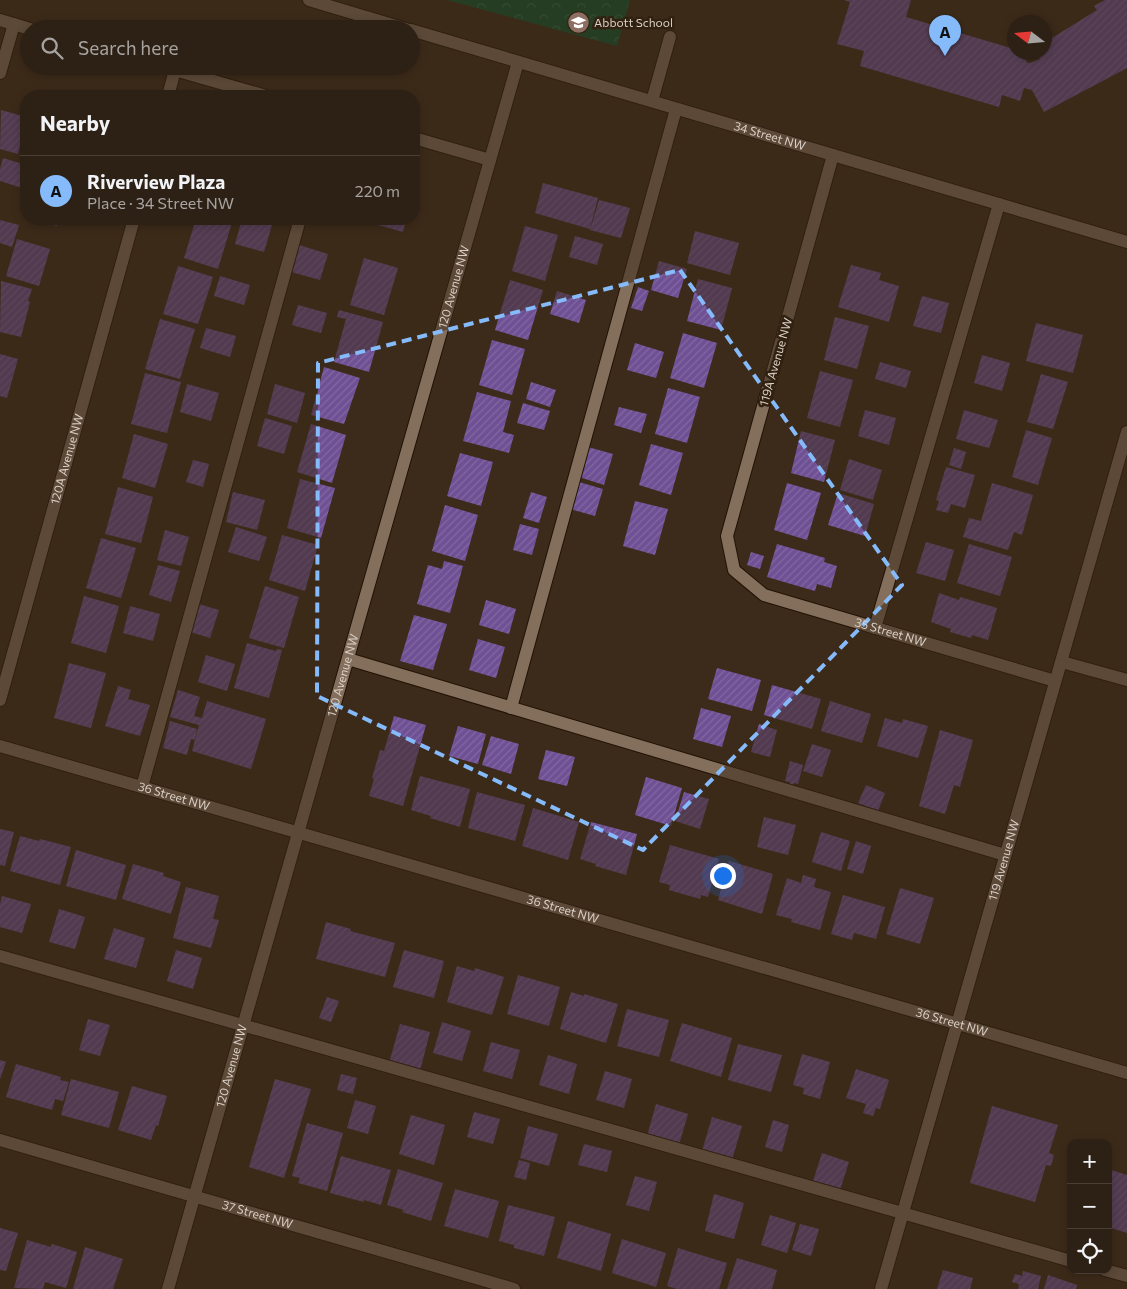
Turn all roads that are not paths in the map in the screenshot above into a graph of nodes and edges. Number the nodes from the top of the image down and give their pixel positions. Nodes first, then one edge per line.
1 (309, 0) edge
2 (0, 20) edge
3 (376, 20) edge
4 (14, 24) junction
5 (20, 26) edge
6 (420, 33) edge
7 (670, 37) dead end
8 (518, 62) junction
9 (0, 73) edge
10 (174, 75) edge
11 (192, 75) edge
12 (170, 90) edge
13 (245, 90) edge
14 (652, 101) junction
15 (676, 109) junction
16 (420, 140) edge
17 (833, 155) junction
18 (490, 160) junction
19 (999, 204) junction
20 (132, 225) edge
21 (298, 225) edge
22 (1127, 242) edge
23 (1127, 432) edge
24 (734, 570) joint
25 (875, 628) junction
26 (348, 659) junction
27 (1062, 662) junction
28 (1127, 680) edge
29 (1055, 681) junction
30 (0, 700) edge
31 (511, 708) junction
32 (0, 746) edge
33 (142, 788) junction
34 (298, 833) junction
35 (1005, 855) junction
36 (0, 956) edge
37 (244, 1024) junction
38 (957, 1024) junction
39 (1127, 1073) edge
40 (0, 1140) edge
41 (195, 1197) junction
42 (903, 1213) junction
43 (1067, 1259) edge
44 (1112, 1272) edge
45 (1127, 1276) edge
46 (168, 1289) edge
47 (514, 1289) edge
48 (881, 1289) edge

1 - 3 street
2 - 4 street
4 - 5 street
4 - 9 street
6 - 8 street, 34 Street NW
7 - 14 street
8 - 14 street, 34 Street NW
8 - 18 street, 120 Avenue NW
10 - 12 street
11 - 13 street
14 - 15 street, 34 Street NW
15 - 17 street, 34 Street NW
15 - 31 street
16 - 18 street
17 - 19 street, 34 Street NW
17 - 24 street, 119A Avenue NW
18 - 26 street, 120 Avenue NW
19 - 22 street, 34 Street NW
19 - 25 street
20 - 30 street, 120A Avenue NW
21 - 33 street
23 - 27 street, 119 Avenue NW
24 - 25 street, 35 Street NW
25 - 29 street, 35 Street NW
26 - 31 street
26 - 34 street, 120 Avenue NW
27 - 28 street
27 - 29 street, 119 Avenue NW
29 - 35 street, 119 Avenue NW
31 - 35 street
32 - 33 street, 36 Street NW
33 - 34 street, 36 Street NW
34 - 37 street, 120 Avenue NW
34 - 38 street, 36 Street NW
35 - 38 street, 119 Avenue NW
36 - 37 street
37 - 41 street, 120 Avenue NW
37 - 42 street
38 - 39 street, 36 Street NW
38 - 42 street, 119 Avenue NW
40 - 41 street, 37 Street NW
41 - 46 street, 120 Avenue NW
41 - 47 street, 37 Street NW
42 - 43 street
42 - 48 street, 119 Avenue NW
44 - 45 street

